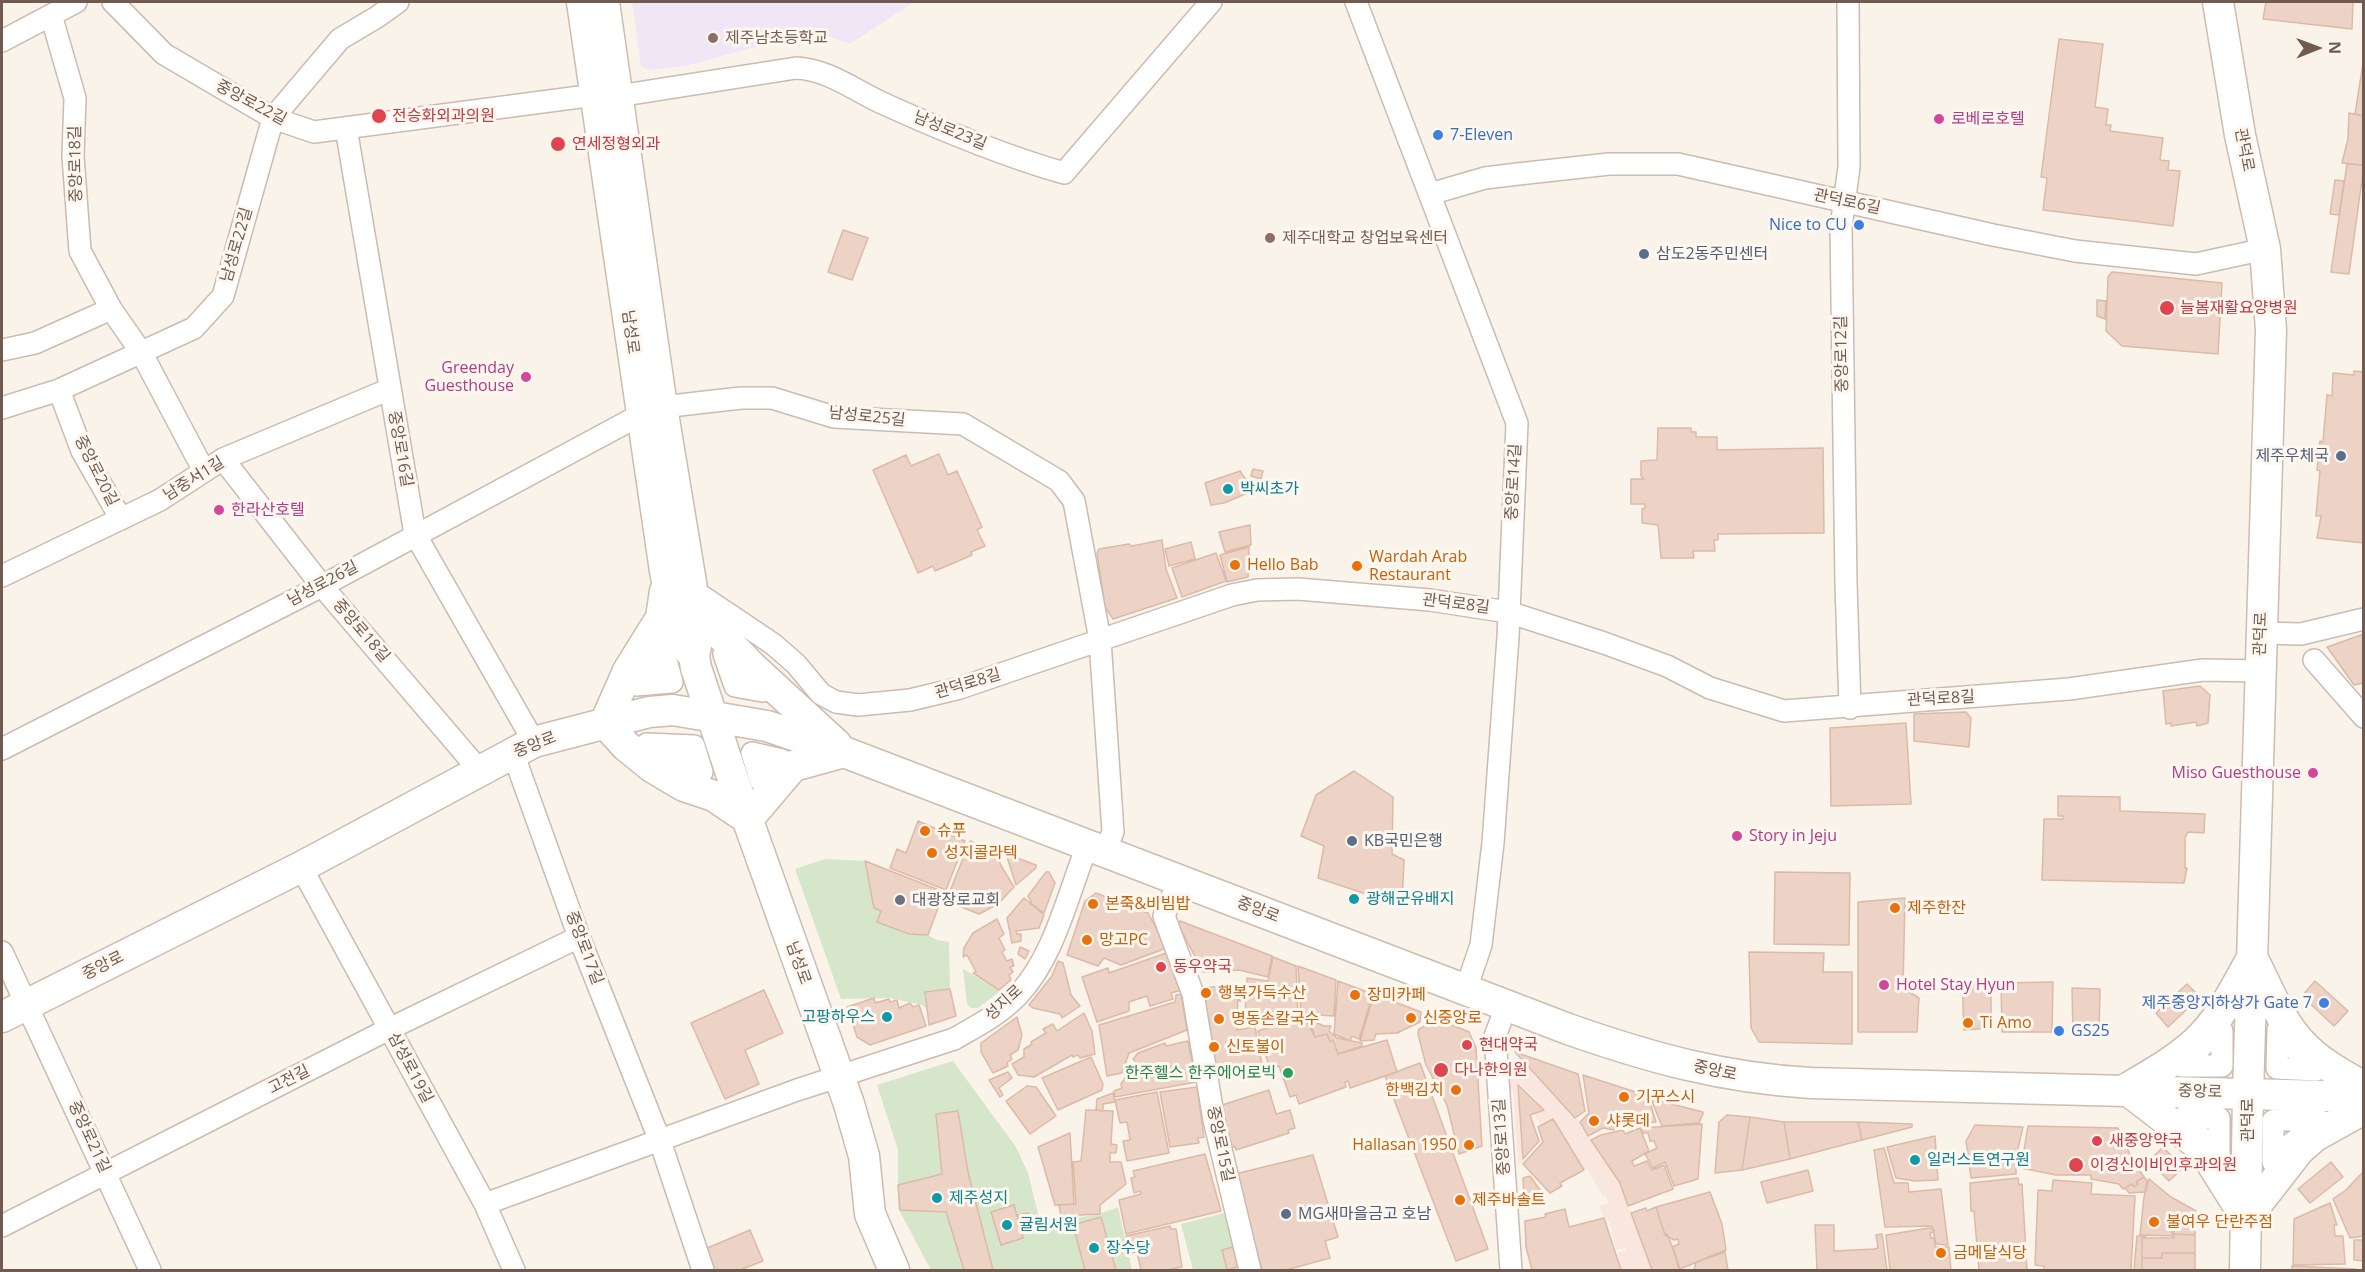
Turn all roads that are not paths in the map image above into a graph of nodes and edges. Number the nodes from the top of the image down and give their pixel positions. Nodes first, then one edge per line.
1 (75, 2) edge
2 (113, 2) edge
3 (398, 2) edge
4 (582, 2) edge
5 (604, 2) edge
6 (1211, 2) edge
7 (1356, 2) edge
8 (1848, 2) edge
9 (2218, 2) edge
10 (51, 15) junction
11 (2, 41) edge
12 (607, 95) junction
13 (273, 118) junction
14 (346, 128) junction
15 (1430, 194) junction
16 (1844, 201) junction
17 (2265, 249) junction
18 (111, 309) junction
19 (2, 350) edge
20 (141, 352) junction
21 (390, 389) junction
22 (59, 390) junction
23 (2, 408) edge
24 (652, 410) junction
25 (223, 459) junction
26 (204, 471) junction
27 (121, 519) junction
28 (415, 534) junction
29 (665, 571) junction
30 (2, 576) edge
31 (322, 586) junction
32 (692, 598) junction
33 (1508, 612) junction
34 (2364, 619) edge
35 (2261, 633) junction
36 (1100, 640) junction
37 (694, 656) junction
38 (2314, 660) dead end
39 (2260, 671) junction
40 (1850, 708) junction
41 (712, 716) junction
42 (2364, 717) edge
43 (605, 723) junction
44 (523, 748) junction
45 (2, 749) edge
46 (844, 752) junction
47 (480, 771) junction
48 (748, 819) junction
49 (1096, 848) junction
50 (301, 867) junction
51 (1179, 880) junction
52 (579, 937) junction
53 (2, 952) edge
54 (2252, 957) junction
55 (1466, 989) junction
56 (1507, 1005) junction
57 (14, 1010) edge
58 (389, 1029) junction
59 (839, 1076) junction
60 (2364, 1087) edge
61 (2126, 1089) junction
62 (2248, 1094) junction
63 (2364, 1098) edge
64 (2364, 1109) edge
65 (660, 1141) junction
66 (105, 1173) junction
67 (485, 1204) junction
68 (2246, 1218) junction
69 (2, 1226) edge
70 (150, 1270) edge
71 (513, 1270) edge
72 (703, 1270) edge
73 (894, 1270) edge
74 (1250, 1270) edge
75 (1511, 1270) edge
76 (2245, 1270) edge

1 - 10 street
2 - 13 street, 중앙로22길
3 - 13 street, 남성로22길
4 - 12 main road, 남성로
5 - 12 main road, 남성로
6 - 12 street, 남성로23길
7 - 15 street, 중앙로14길
8 - 16 street, 중앙로12길
9 - 17 main road, 관덕로
10 - 11 street
10 - 18 street, 중앙로18길
12 - 14 street, 중앙로22길
12 - 24 main road, 남성로
13 - 14 street, 중앙로22길
13 - 20 street, 남성로22길
14 - 21 street, 중앙로16길
15 - 16 street, 관덕로6길
15 - 33 street, 중앙로14길
16 - 17 street, 관덕로6길
16 - 40 street, 중앙로12길
17 - 35 main road, 관덕로
18 - 19 street
18 - 20 street, 중앙로18길
20 - 22 street, 남성로22길
20 - 26 street, 중앙로18길
21 - 25 street, 남중서1길
21 - 28 street, 중앙로16길
22 - 23 street, 남성로22길
22 - 27 street, 중앙로20길
24 - 28 street, 남성로26길
24 - 29 main road, 남성로
24 - 32 main road, 남성로
24 - 36 street, 남성로25길
25 - 26 street, 남중서1길
25 - 31 street, 중앙로18길
26 - 27 street, 남중서1길
27 - 30 street, 남중서1길
28 - 31 street, 남성로26길
28 - 44 street, 중앙로16길
29 - 37 main road, 남성로
29 - 43 main road
31 - 45 street, 남성로26길
31 - 47 street, 중앙로18길
32 - 36 street, 관덕로8길
32 - 37 main road, 남성로
32 - 46 main road
33 - 36 street, 관덕로8길
33 - 40 street, 관덕로8길
33 - 55 street, 중앙로14길
34 - 35 street
35 - 39 main road, 관덕로
36 - 49 street
37 - 41 main road, 남성로
38 - 42 street
39 - 40 street, 관덕로8길
39 - 54 main road, 관덕로
41 - 43 main road, 중앙로
41 - 46 main road, 중앙로
41 - 48 main road, 남성로
43 - 44 main road, 중앙로
43 - 48 main road
44 - 47 main road, 중앙로
44 - 52 street, 중앙로17길
46 - 48 main road
46 - 49 main road, 중앙로
47 - 50 main road, 중앙로
48 - 59 main road, 남성로
49 - 51 main road, 중앙로
49 - 59 street, 성지로
50 - 57 main road, 중앙로
50 - 58 street, 삼성로19길
51 - 55 main road, 중앙로
51 - 74 street, 중앙로15길
52 - 58 street, 고전길
52 - 65 street, 중앙로17길
53 - 57 street
54 - 60 main road
54 - 61 main road
54 - 62 main road, 관덕로
55 - 56 main road, 중앙로
56 - 61 main road, 중앙로
56 - 75 street, 중앙로13길
57 - 66 street, 중앙로21길
58 - 66 street, 고전길
58 - 67 street, 삼성로19길
59 - 65 street, 성지로
59 - 73 main road, 남성로
61 - 62 main road, 중앙로
61 - 68 main road
62 - 63 main road, 중앙로
62 - 68 main road, 관덕로
64 - 68 main road
65 - 67 street
65 - 72 street, 중앙로17길
66 - 69 street, 고전길
66 - 70 street, 중앙로21길
67 - 71 street, 삼성로19길
68 - 76 main road, 관덕로

